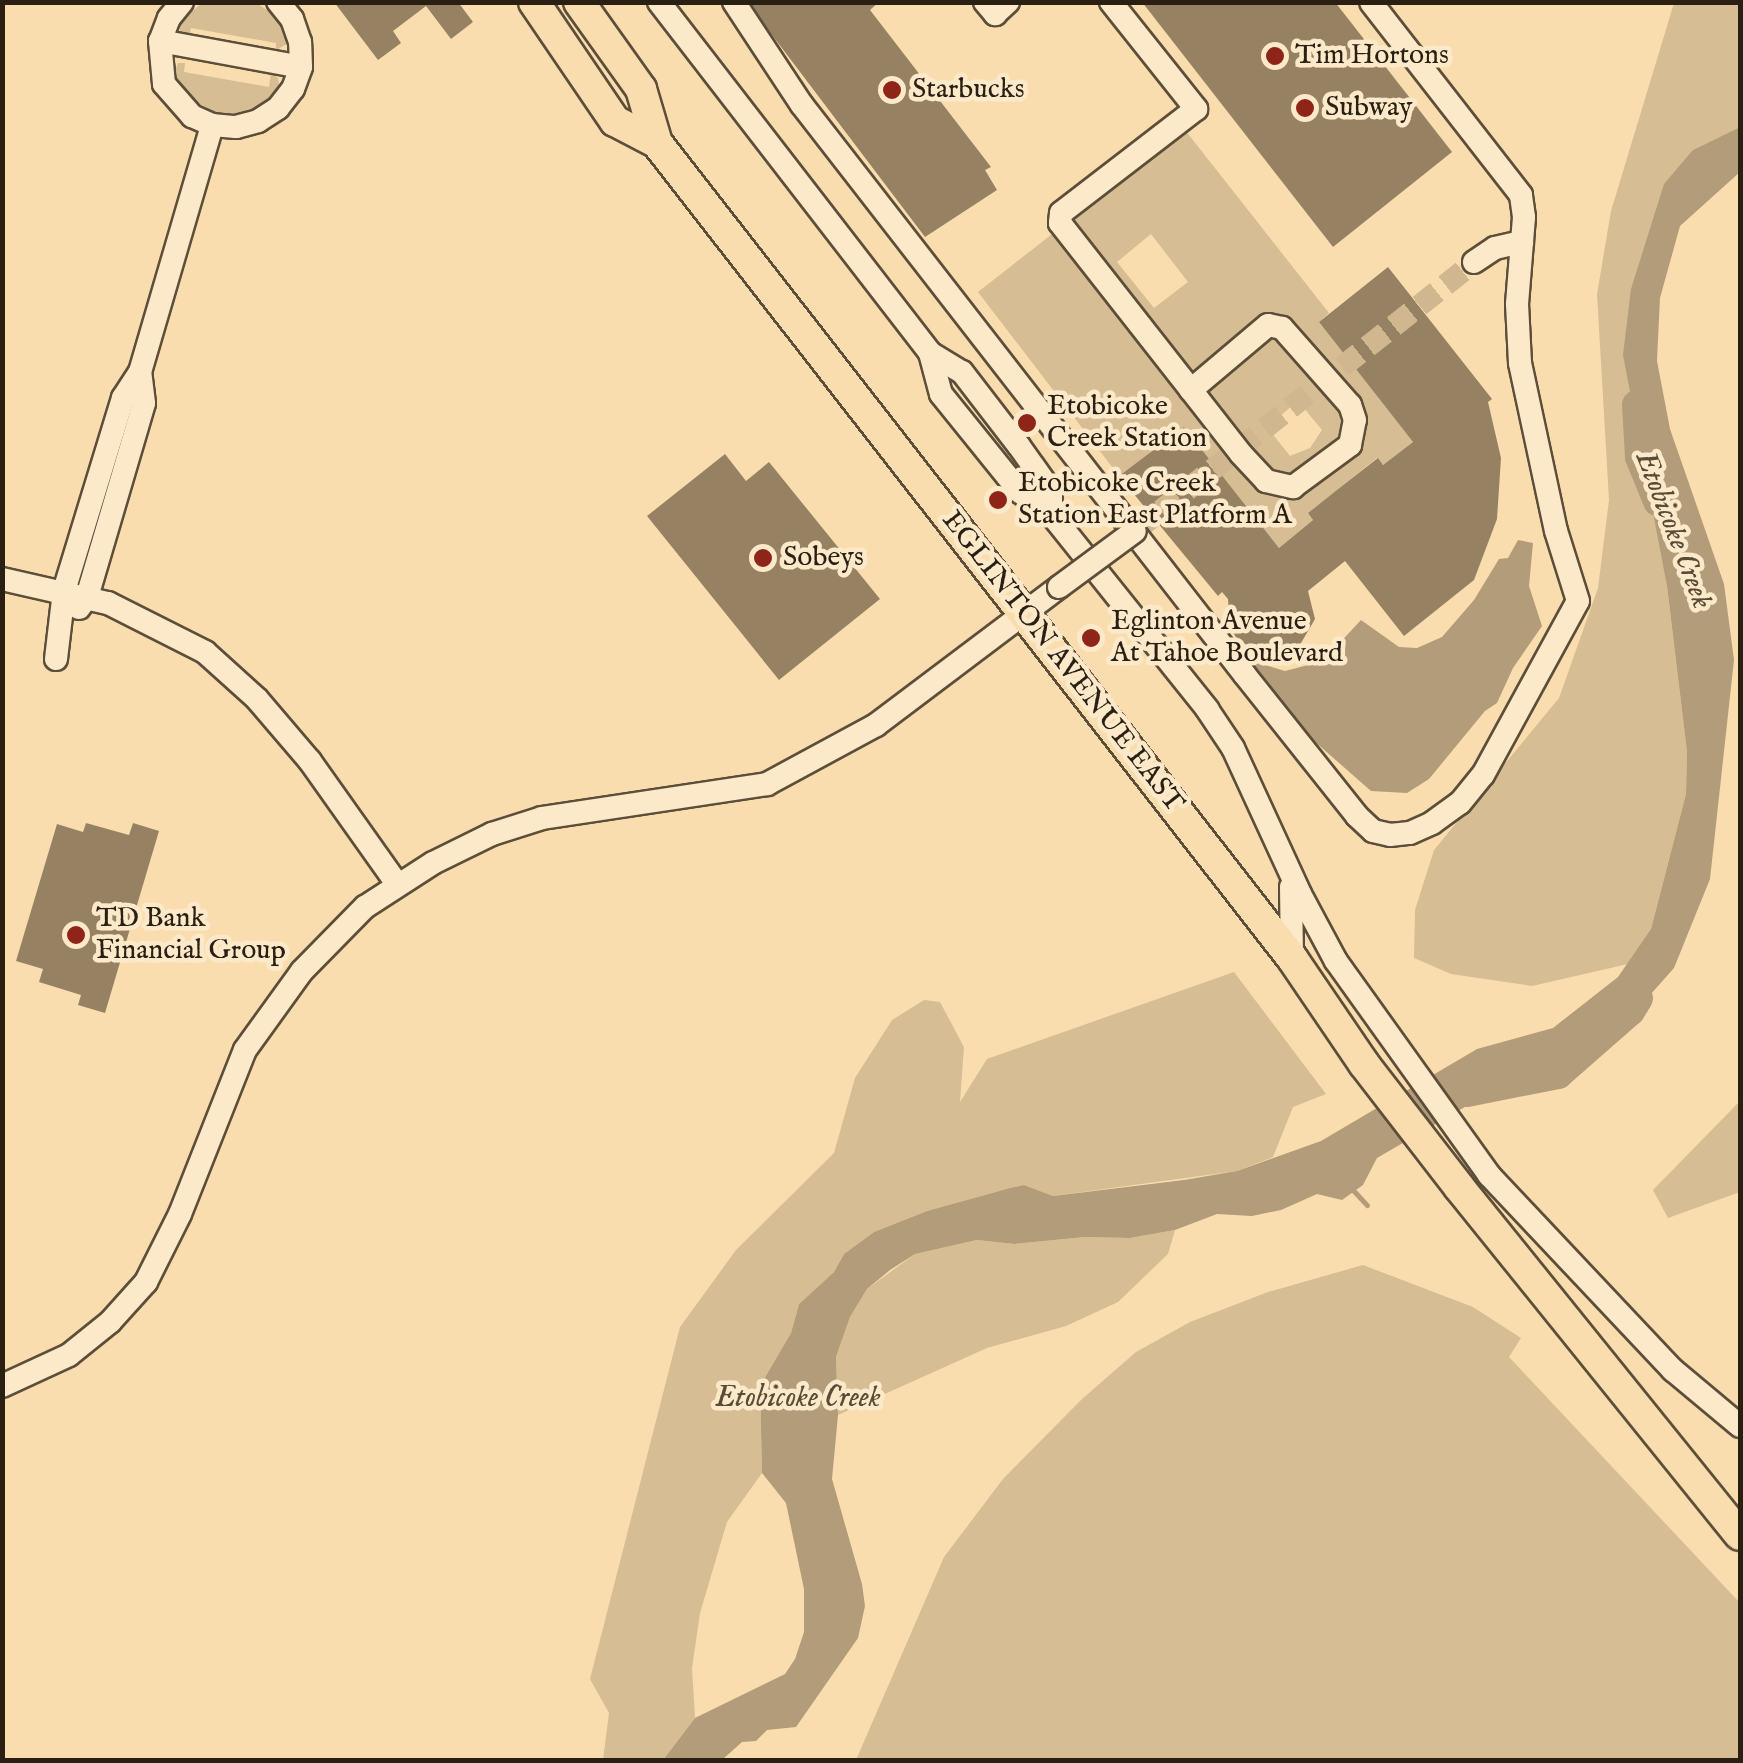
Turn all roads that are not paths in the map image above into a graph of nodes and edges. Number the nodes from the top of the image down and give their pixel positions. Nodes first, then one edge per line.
1 (182, 2) edge
2 (278, 2) edge
3 (534, 2) edge
4 (579, 2) edge
5 (660, 2) edge
6 (734, 2) edge
7 (986, 2) edge
8 (1008, 2) edge
9 (1112, 2) edge
10 (1371, 2) edge
11 (160, 41) junction
12 (300, 67) junction
13 (212, 125) junction
14 (656, 143) junction
15 (1522, 242) junction
16 (1474, 262) tunnel mouth
17 (140, 372) junction
18 (1190, 390) junction
19 (1135, 531) junction
20 (2, 579) edge
21 (64, 591) junction
22 (87, 598) junction
23 (1024, 612) junction
24 (1278, 840) junction
25 (397, 884) junction
26 (1292, 958) junction
27 (2, 1386) edge
28 (1740, 1426) edge
29 (1740, 1535) edge

1 - 11 street
2 - 12 street
3 - 14 main road, EGLINTON AVENUE EAST
4 - 14 main road, EGLINTON AVENUE EAST
5 - 24 street
6 - 19 street
7 - 8 street
9 - 18 street
10 - 15 street
11 - 12 street
11 - 13 street
12 - 13 street
13 - 17 street
14 - 23 main road, EGLINTON AVENUE EAST
15 - 16 street
15 - 19 street
17 - 21 street
17 - 22 street
18 - 18 street
19 - 23 street, bridge
20 - 21 street
21 - 22 street
21 - 22 street
22 - 25 street
23 - 25 street
23 - 26 main road, EGLINTON AVENUE EAST
24 - 26 street
24 - 28 street
25 - 27 street
26 - 29 main road, EGLINTON AVENUE EAST

